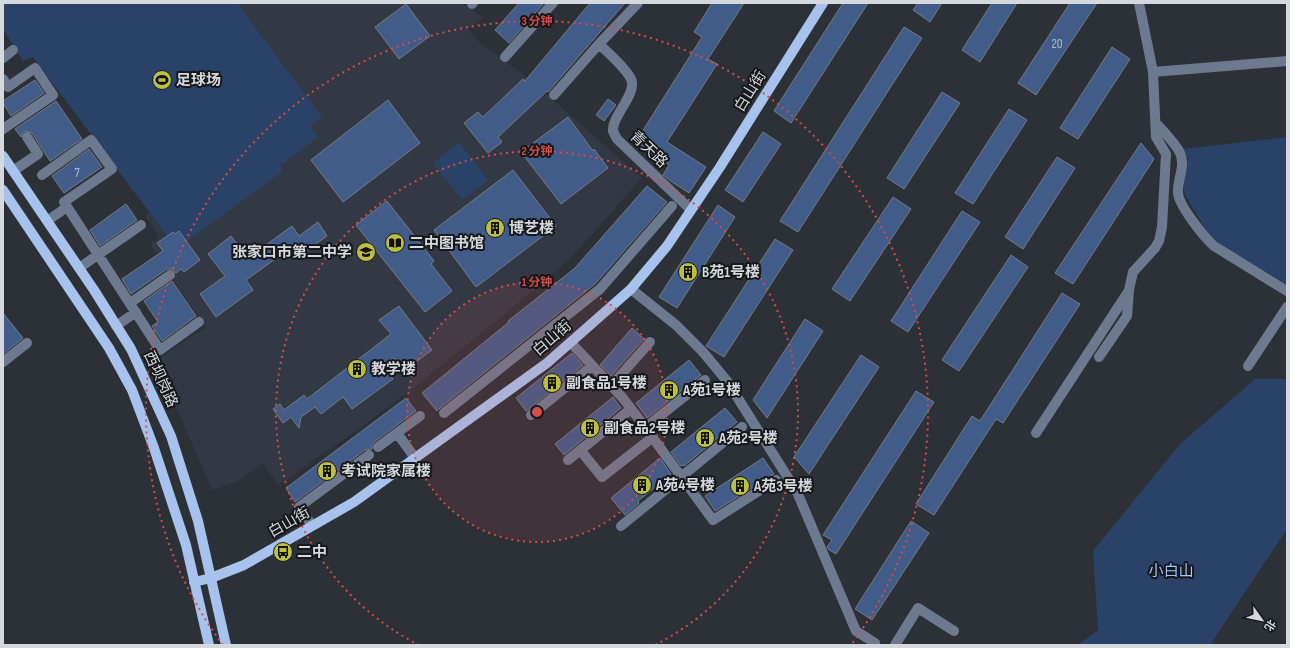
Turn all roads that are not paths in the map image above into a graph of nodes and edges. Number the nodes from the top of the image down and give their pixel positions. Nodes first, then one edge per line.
1 (553, 3) edge
2 (638, 3) edge
3 (823, 3) edge
4 (1139, 3) edge
5 (599, 44) junction
6 (13, 50) dead end
7 (505, 57) dead end
8 (3, 58) edge
9 (1287, 61) edge
10 (1153, 72) junction
11 (3, 79) edge
12 (554, 95) dead end
13 (1155, 122) junction
14 (3, 129) edge
15 (27, 137) dead end
16 (3, 156) edge
17 (13, 171) junction
18 (42, 175) dead end
19 (3, 190) edge
20 (672, 206) dead end
21 (67, 207) junction
22 (691, 210) junction
23 (47, 221) junction
24 (141, 225) dead end
25 (98, 254) junction
26 (79, 268) junction
27 (170, 275) dead end
28 (631, 289) junction
29 (1129, 290) junction
30 (1287, 292) edge
31 (101, 302) junction
32 (130, 303) junction
33 (1287, 307) edge
34 (86, 312) junction
35 (136, 312) junction
36 (199, 322) dead end
37 (116, 326) junction
38 (570, 342) junction
39 (650, 342) dead end
40 (26, 343) dead end
41 (1099, 357) dead end
42 (3, 362) edge
43 (592, 366) junction
44 (1248, 366) dead end
45 (705, 380) dead end
46 (611, 386) junction
47 (631, 409) junction
48 (444, 413) dead end
49 (532, 415) dead end
50 (420, 416) dead end
51 (646, 427) junction
52 (742, 427) dead end
53 (397, 433) junction
54 (1036, 433) dead end
55 (653, 437) junction
56 (378, 447) dead end
57 (580, 451) junction
58 (369, 455) dead end
59 (415, 458) junction
60 (568, 460) dead end
61 (682, 476) junction
62 (776, 480) dead end
63 (312, 525) junction
64 (622, 526) dead end
65 (212, 578) junction
66 (194, 582) junction
67 (954, 631) dead end
68 (209, 645) edge
69 (226, 645) edge
70 (874, 645) edge
71 (895, 645) edge

1 - 7 street
2 - 5 street
3 - 22 main road, 白山街
4 - 10 street
5 - 12 street
5 - 22 street, 青天路
6 - 8 street
9 - 10 street
10 - 13 street
11 - 14 street
13 - 29 street
13 - 30 street
15 - 17 street
16 - 17 main road, 西坝岗路
17 - 23 main road, 西坝岗路
18 - 21 street
19 - 34 main road, 西坝岗路
20 - 48 street
21 - 23 street
21 - 25 street
22 - 28 main road, 白山街
23 - 26 main road, 西坝岗路
24 - 25 street
25 - 26 street
25 - 32 street
26 - 31 main road, 西坝岗路
27 - 32 street
28 - 38 main road, 白山街
28 - 70 street
29 - 41 street
29 - 54 street
31 - 34 main road
31 - 37 main road, 西坝岗路
32 - 35 street
33 - 44 street
34 - 66 main road, 西坝岗路
35 - 36 street
35 - 37 street
37 - 65 main road, 西坝岗路
38 - 43 street
38 - 59 main road, 白山街
39 - 46 street
40 - 42 street
43 - 46 street
43 - 49 street
45 - 51 street
46 - 47 street
47 - 51 street
47 - 57 street
50 - 53 street
51 - 55 street
52 - 61 street
53 - 56 street
53 - 59 street
55 - 57 street
55 - 61 street
57 - 60 street
58 - 63 street
59 - 63 main road, 白山街
61 - 62 street
61 - 64 street
63 - 65 main road, 白山街
65 - 66 main road, 白山街
65 - 69 main road, 西坝岗路
66 - 68 main road, 西坝岗路
67 - 71 street

